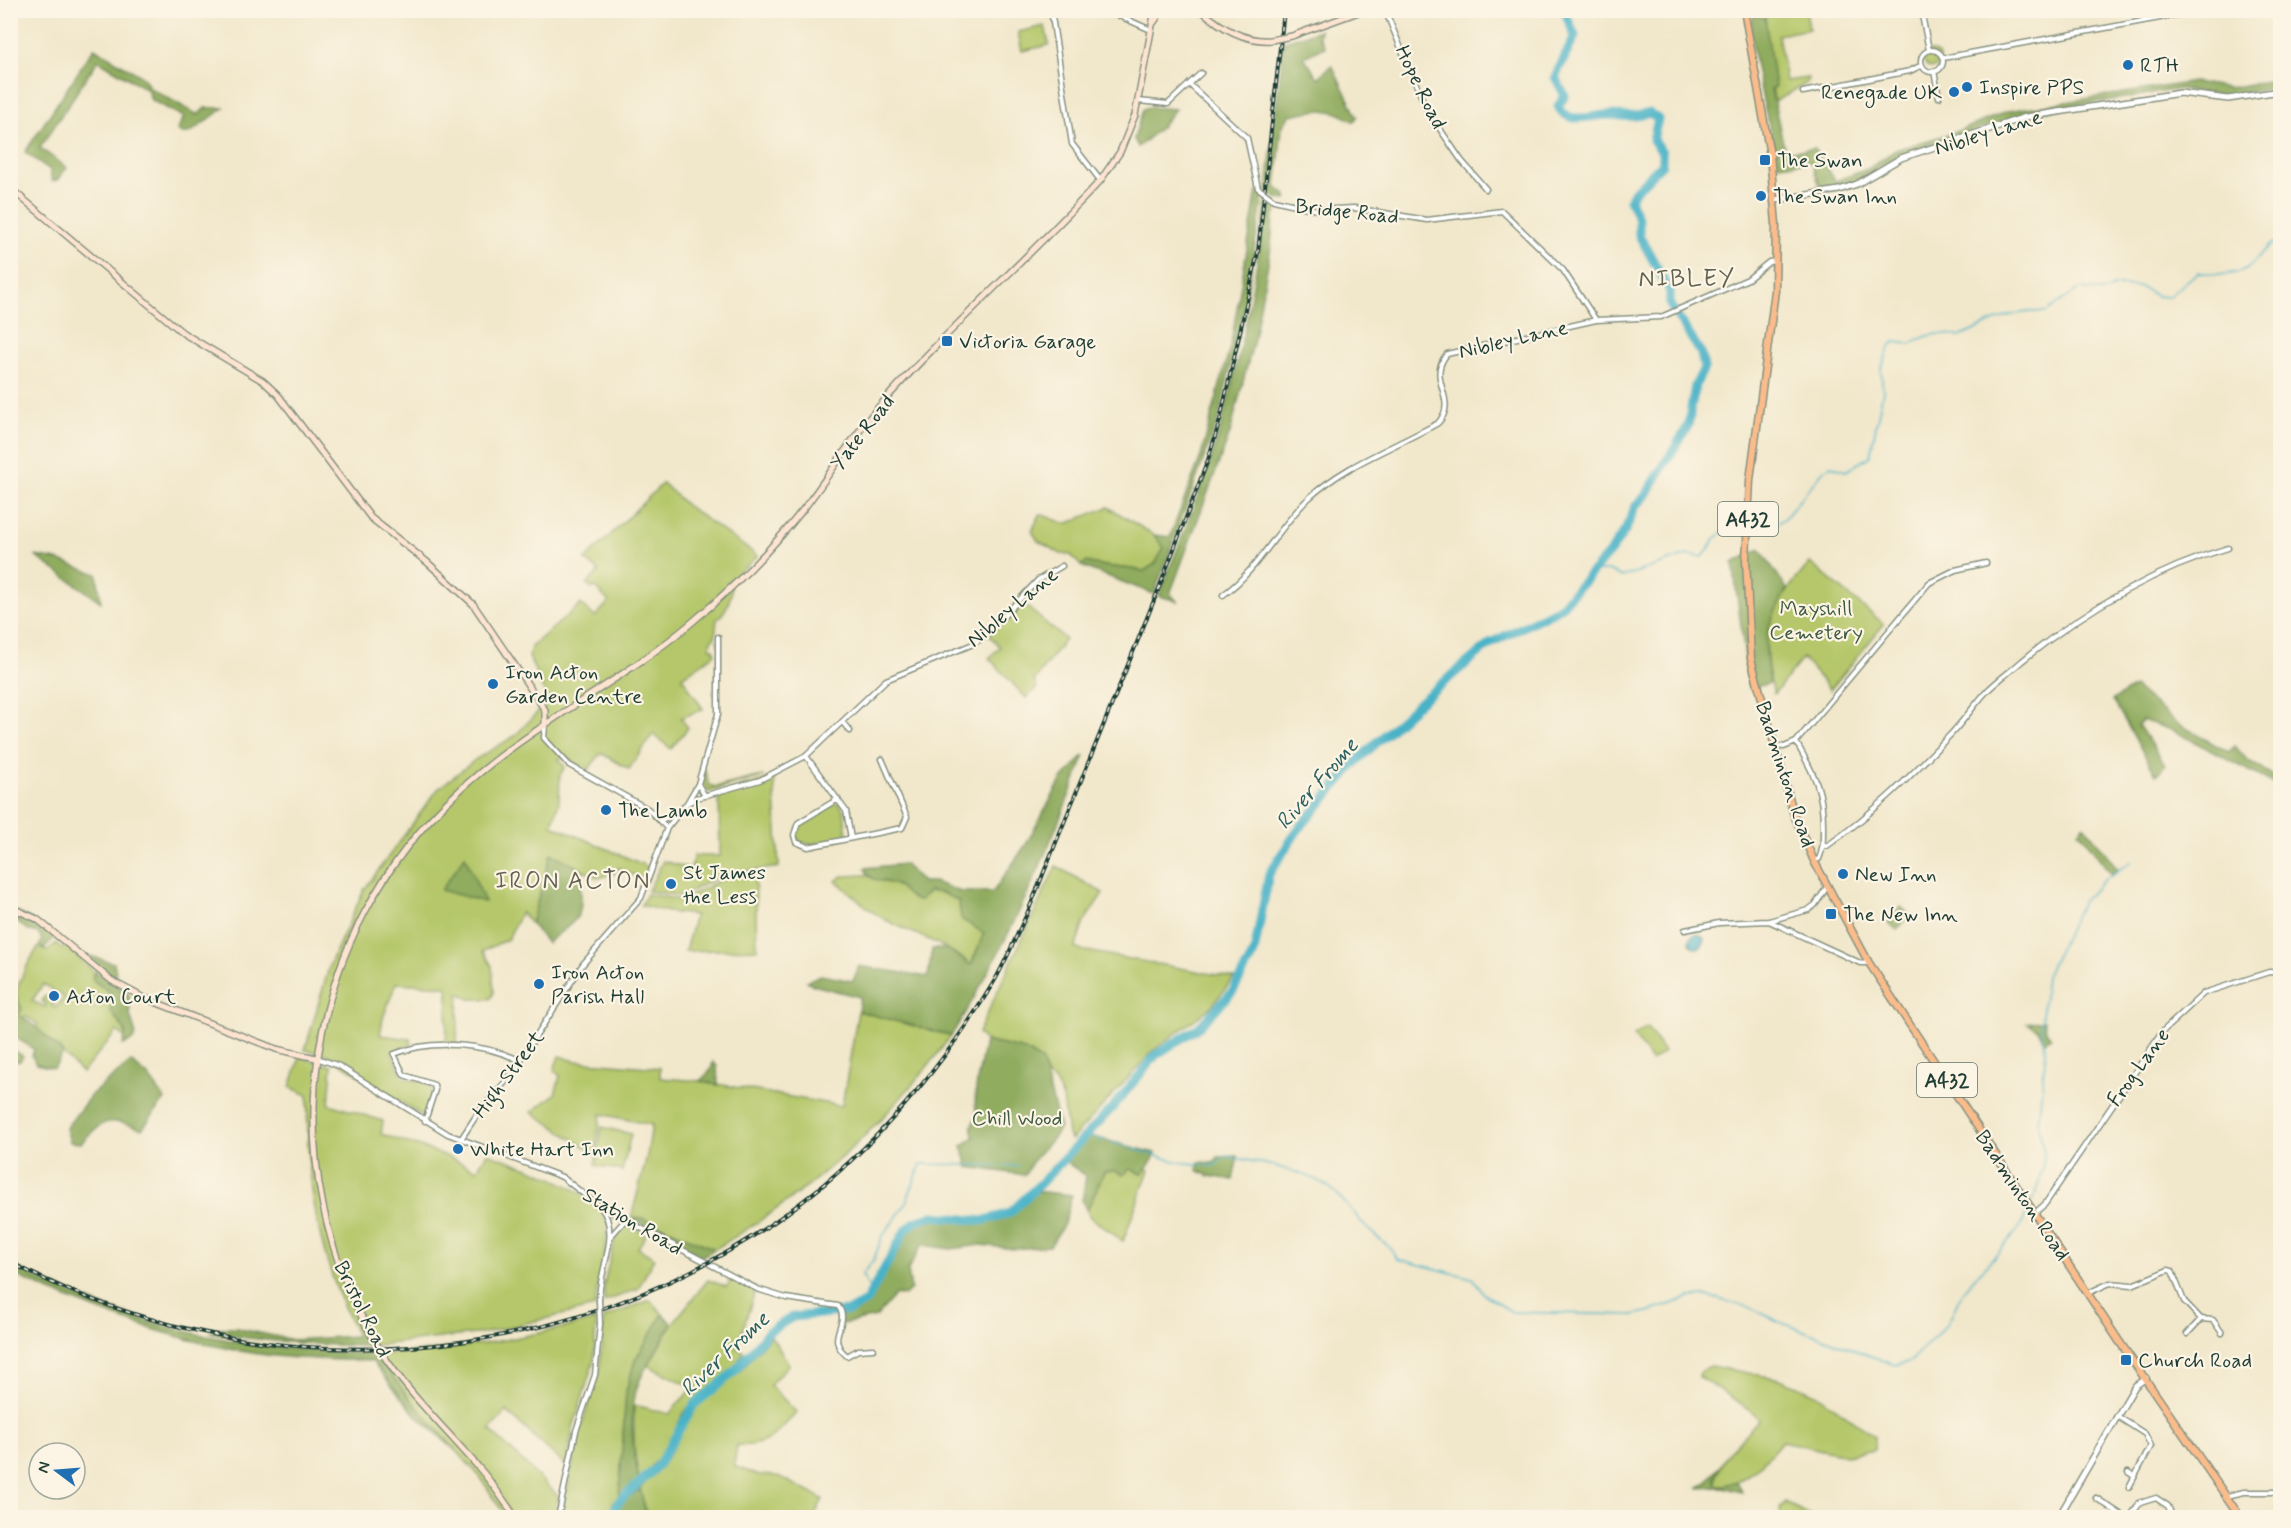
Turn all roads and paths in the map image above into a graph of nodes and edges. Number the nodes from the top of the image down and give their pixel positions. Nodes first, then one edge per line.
1 (1051, 10) edge
2 (1106, 10) edge
3 (1155, 10) edge
4 (1162, 10) edge
5 (1202, 10) edge
6 (1364, 10) edge
7 (1385, 10) edge
8 (1790, 10) edge
9 (1921, 10) edge
10 (2203, 10) edge
11 (1743, 12) edge
12 (1782, 12) dead end
13 (1154, 23) junction
14 (1151, 30) junction
15 (1929, 50) junction
16 (1942, 58) junction
17 (1922, 66) junction
18 (1934, 71) junction
19 (1201, 73) dead end
20 (1189, 84) junction
21 (2280, 91) edge
22 (1803, 92) dead end
23 (1939, 97) dead end
24 (1138, 101) junction
25 (1100, 181) junction
26 (10, 188) edge
27 (1486, 189) dead end
28 (1775, 200) junction
29 (1776, 261) junction
30 (1596, 320) junction
31 (2228, 548) dead end
32 (1986, 563) dead end
33 (1062, 566) dead end
34 (1222, 595) dead end
35 (718, 637) dead end
36 (843, 723) junction
37 (545, 726) junction
38 (850, 730) dead end
39 (1796, 742) junction
40 (1773, 745) junction
41 (806, 756) junction
42 (884, 762) dead end
43 (698, 784) junction
44 (705, 796) junction
45 (838, 799) junction
46 (686, 804) junction
47 (676, 814) junction
48 (661, 820) junction
49 (667, 828) junction
50 (851, 838) junction
51 (1822, 846) junction
52 (1814, 861) junction
53 (1827, 887) junction
54 (10, 907) edge
55 (1769, 921) junction
56 (1685, 930) dead end
57 (1869, 963) junction
58 (2280, 973) edge
59 (316, 1058) junction
60 (521, 1061) junction
61 (425, 1121) junction
62 (461, 1139) junction
63 (599, 1206) junction
64 (2035, 1213) junction
65 (627, 1218) junction
66 (610, 1237) junction
67 (2088, 1293) junction
68 (2201, 1319) junction
69 (2222, 1333) dead end
70 (2187, 1334) dead end
71 (873, 1349) dead end
72 (2145, 1378) junction
73 (2116, 1416) junction
74 (2127, 1472) dead end
75 (2134, 1476) junction
76 (2129, 1487) dead end
77 (2280, 1492) edge
78 (2227, 1496) junction
79 (2096, 1498) dead end
80 (516, 1518) edge
81 (558, 1518) edge
82 (2058, 1518) edge
83 (2128, 1518) edge
84 (2173, 1518) edge
85 (2241, 1518) edge

1 - 25 street
2 - 14 street
3 - 13 main road, Yate Road
4 - 13 main road, Yate Road
5 - 6 main road, bridge
7 - 27 street, Hope Road
8 - 12 street
9 - 15 street
10 - 16 street
11 - 28 main road, Badminton Road / A432
13 - 14 main road, Yate Road
14 - 24 main road, Yate Road
15 - 16 street
15 - 17 street
16 - 18 street
17 - 18 street
17 - 22 street
18 - 23 street
19 - 20 street
20 - 24 street
20 - 30 street, Bridge Road, bridge
21 - 28 street, Nibley Lane
24 - 25 main road, Yate Road
25 - 37 main road, Yate Road
26 - 37 main road
28 - 29 main road, Badminton Road / A432
29 - 30 street, Nibley Lane
29 - 40 main road, Badminton Road / A432
30 - 34 street, Nibley Lane
31 - 51 street
32 - 39 street
33 - 36 street, Nibley Lane
35 - 43 street
36 - 38 street
36 - 41 street, Nibley Lane
37 - 48 street
37 - 59 main road, Yate Road
39 - 40 street
39 - 51 street
40 - 52 main road, Badminton Road / A432
41 - 44 street, Nibley Lane
41 - 45 street
42 - 50 street
43 - 44 street
43 - 46 street
44 - 46 street, Nibley Lane
45 - 50 street
45 - 50 street
46 - 47 street, Nibley Lane
47 - 48 street, Nibley Lane
47 - 49 street, Nibley Lane
48 - 49 street
49 - 60 street, High Street
51 - 52 street
52 - 53 main road, Badminton Road / A432
53 - 55 street
53 - 57 main road, Badminton Road / A432
54 - 59 main road
55 - 56 street
55 - 57 street
57 - 64 main road, Badminton Road / A432
58 - 64 street, Frog Lane
59 - 61 street, Station Road
59 - 80 main road, Bristol Road
60 - 61 street
60 - 62 street, High Street
61 - 62 street, Station Road
62 - 63 street, Station Road
63 - 65 street, Station Road
63 - 66 street
64 - 67 main road, Badminton Road / A432
65 - 66 street
65 - 71 street, Station Road
66 - 81 street, bridge
67 - 68 street
67 - 72 main road, Badminton Road / A432
68 - 69 street
68 - 70 street
72 - 73 street
72 - 78 main road, Badminton Road / A432
73 - 75 street
73 - 82 street
74 - 75 street
75 - 76 street
77 - 78 street
78 - 85 main road, Badminton Road / A432
79 - 83 street
83 - 84 street

